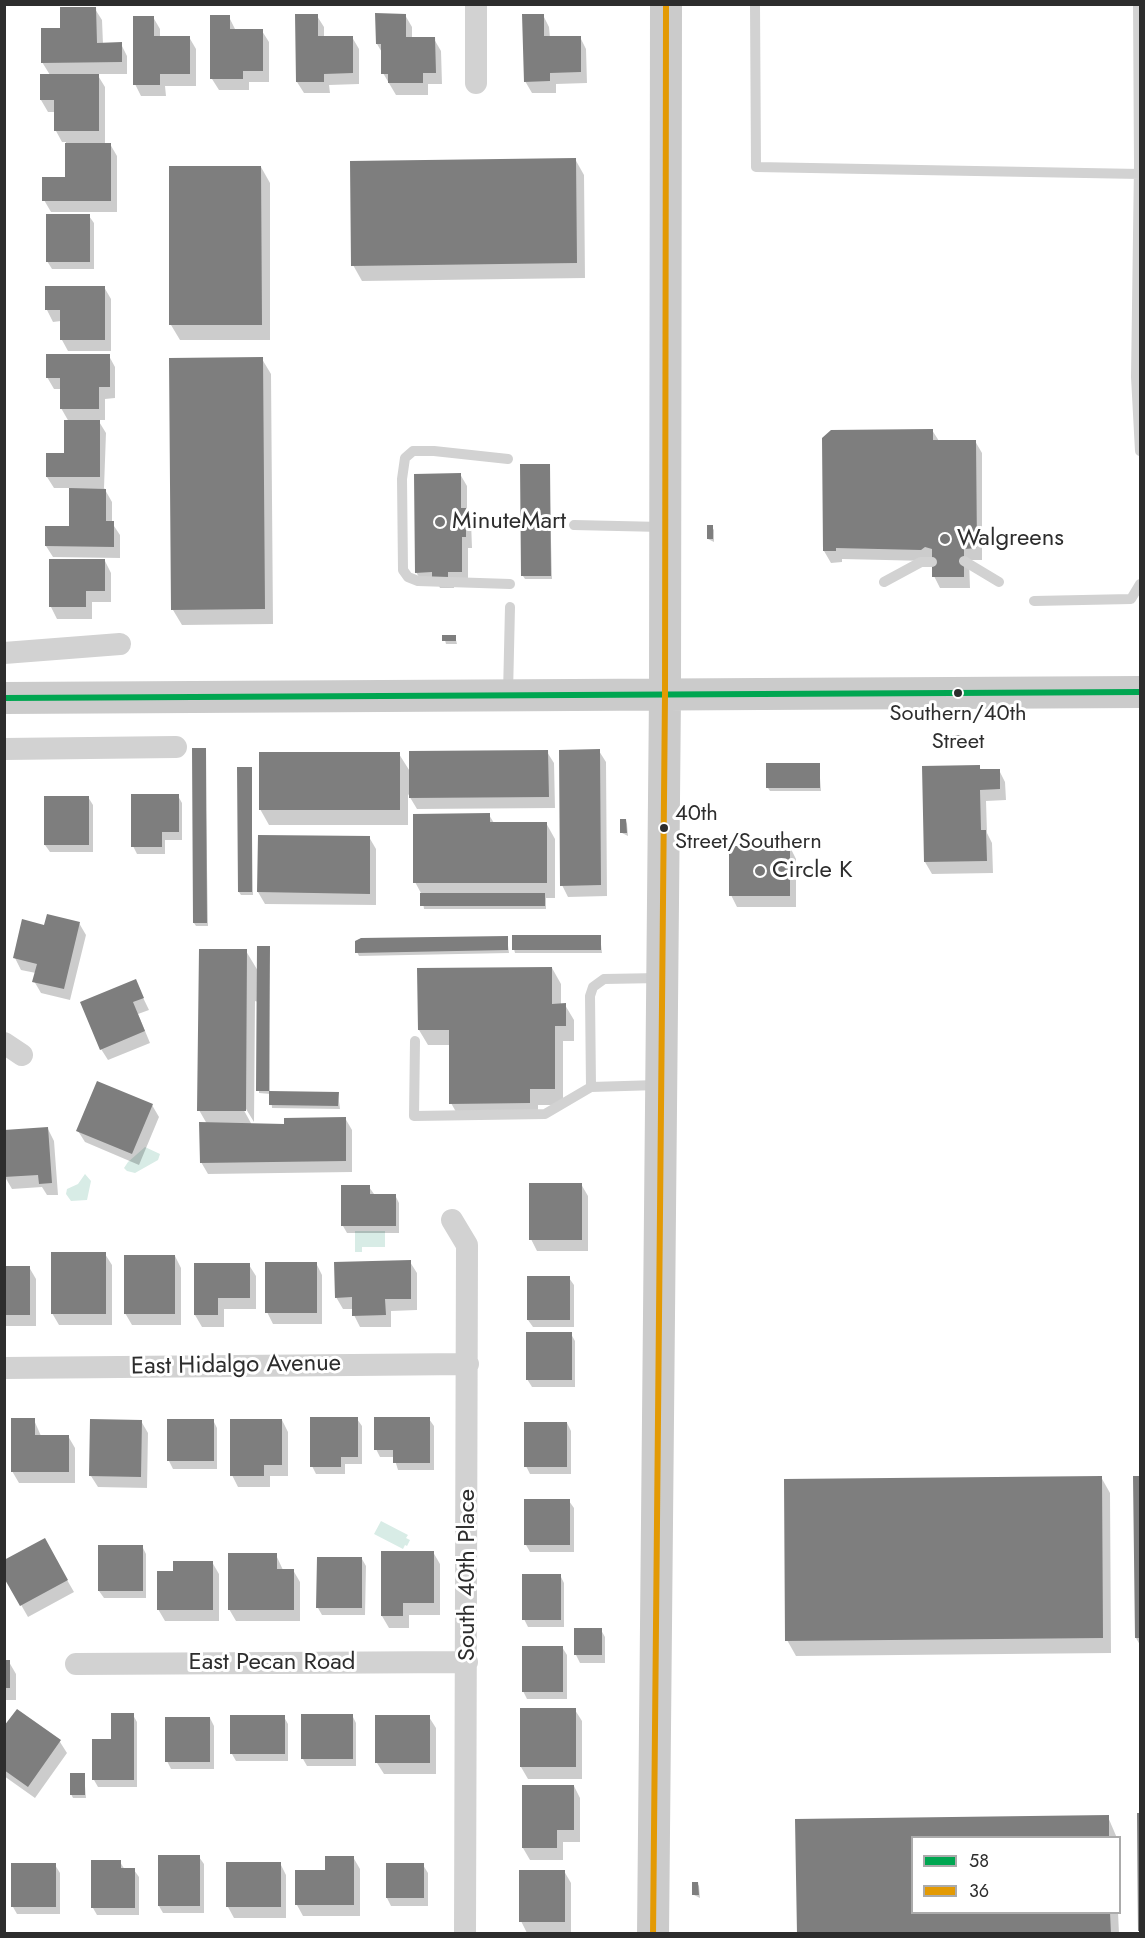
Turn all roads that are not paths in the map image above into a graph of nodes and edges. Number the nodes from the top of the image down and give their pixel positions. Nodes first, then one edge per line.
1 (476, 4) edge
2 (666, 4) edge
3 (755, 4) edge
4 (1138, 4) edge
5 (476, 83) dead end
6 (1140, 174) edge
7 (1140, 451) edge
8 (508, 459) dead end
9 (574, 525) dead end
10 (665, 527) junction
11 (964, 561) dead end
12 (932, 562) dead end
13 (884, 582) dead end
14 (999, 582) dead end
15 (1140, 584) edge
16 (510, 585) dead end
17 (1034, 601) dead end
18 (510, 607) dead end
19 (120, 644) dead end
20 (4, 653) edge
21 (1140, 692) edge
22 (508, 695) junction
23 (665, 695) junction
24 (4, 698) edge
25 (176, 747) dead end
26 (4, 749) edge
27 (661, 978) junction
28 (415, 1041) dead end
29 (660, 1085) junction
30 (591, 1087) junction
31 (452, 1220) dead end
32 (468, 1364) junction
33 (4, 1368) edge
34 (467, 1662) junction
35 (76, 1664) dead end
36 (465, 1934) edge
37 (653, 1934) edge

1 - 5 street
2 - 10 main road
3 - 6 lane
4 - 6 lane
6 - 7 lane
8 - 16 lane
9 - 10 lane
10 - 23 main road
11 - 14 lane
12 - 13 lane
15 - 17 lane
18 - 22 lane
19 - 20 street
21 - 23 main road
22 - 23 main road
22 - 24 main road
23 - 27 main road
25 - 26 street
27 - 29 main road
27 - 30 lane
28 - 30 lane
29 - 30 lane
29 - 37 main road
31 - 32 street, South 40th Place
32 - 33 street, East Hidalgo Avenue
32 - 34 street, South 40th Place
34 - 35 street, East Pecan Road
34 - 36 street, South 40th Place

